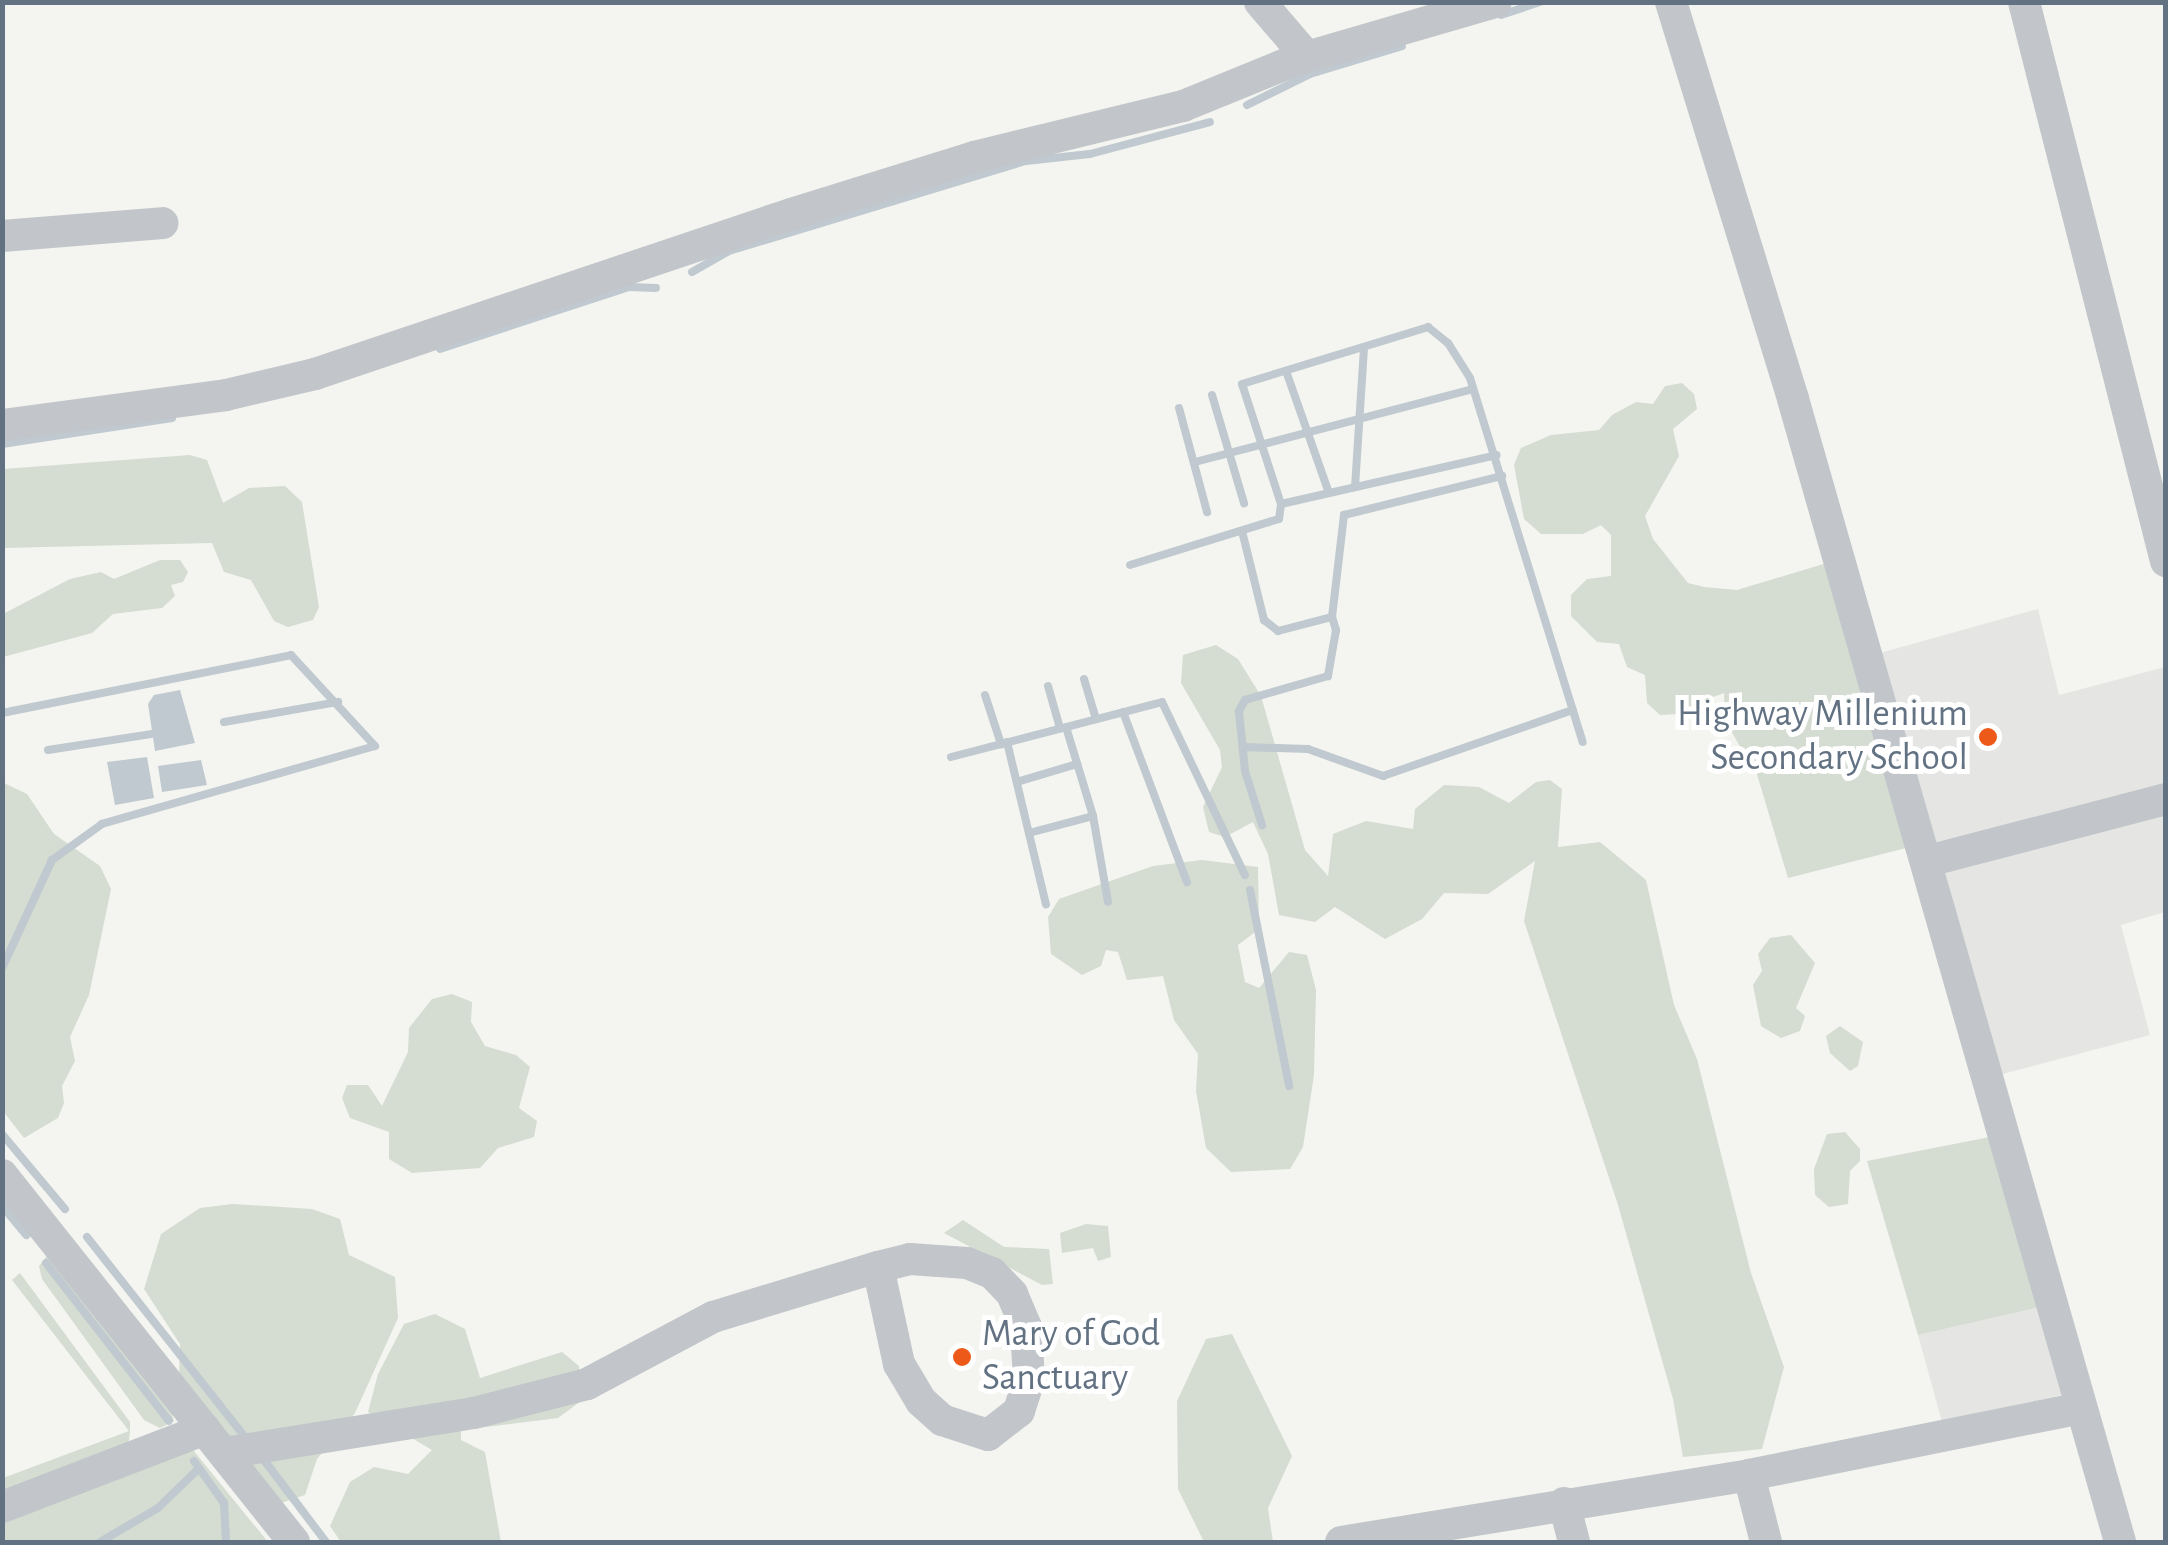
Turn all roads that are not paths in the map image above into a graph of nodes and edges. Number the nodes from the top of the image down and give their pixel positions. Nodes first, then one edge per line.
1 (1260, 2) edge
2 (1496, 2) edge
3 (1671, 2) edge
4 (2024, 2) edge
5 (1308, 57) junction
6 (162, 223) dead end
7 (2, 236) edge
8 (2, 425) edge
9 (2166, 561) edge
10 (2166, 799) edge
11 (1928, 861) junction
12 (2, 1175) edge
13 (878, 1267) junction
14 (2080, 1408) junction
15 (215, 1441) junction
16 (1749, 1475) junction
17 (1564, 1503) junction
18 (2, 1507) edge
19 (1422, 1534) edge
20 (294, 1542) edge
21 (1342, 1542) edge
22 (1574, 1542) edge
23 (1766, 1542) edge
24 (2120, 1542) edge

1 - 5 street
2 - 5 street
3 - 11 street
4 - 9 street
5 - 8 street
6 - 7 street
10 - 11 street
11 - 14 street
12 - 15 street
13 - 13 street
13 - 15 street
14 - 16 street
14 - 24 street
15 - 18 street
15 - 20 street
16 - 17 street
16 - 23 street
17 - 19 street
17 - 22 street
19 - 21 street

